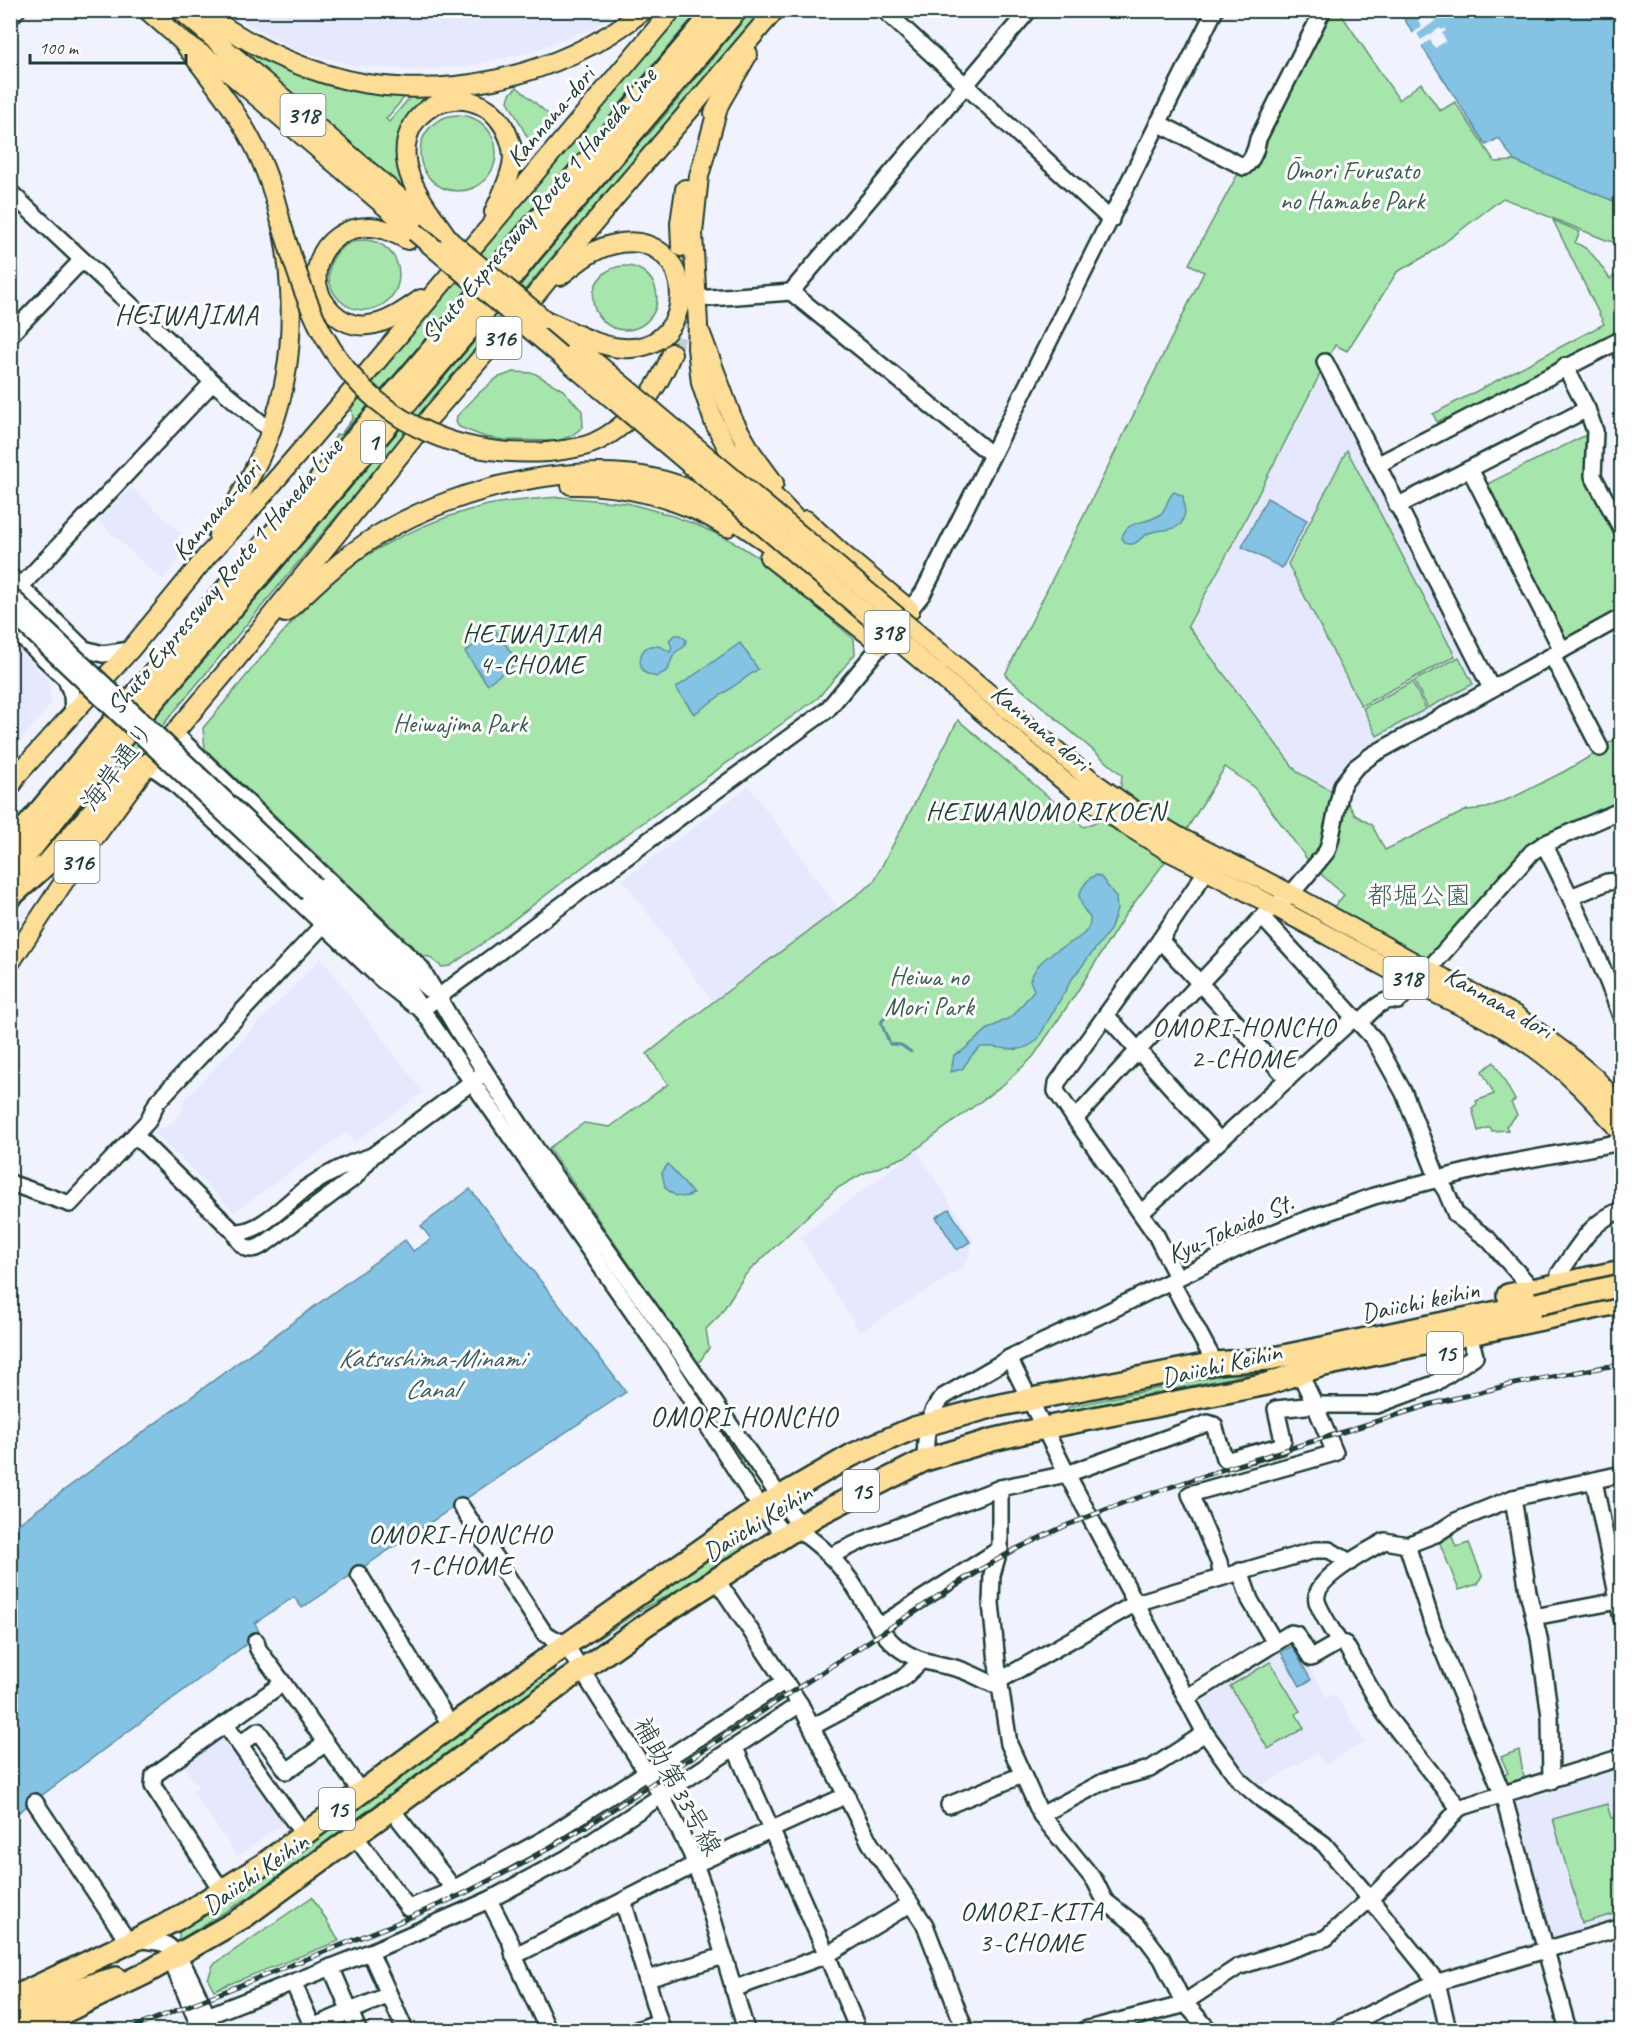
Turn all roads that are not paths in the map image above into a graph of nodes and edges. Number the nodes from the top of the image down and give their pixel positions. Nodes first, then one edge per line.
1 (17, 10) edge
2 (147, 10) edge
3 (180, 10) edge
4 (200, 10) edge
5 (644, 10) edge
6 (672, 10) edge
7 (716, 10) edge
8 (736, 10) edge
9 (884, 10) edge
10 (1029, 10) edge
11 (1215, 10) edge
12 (1323, 10) edge
13 (774, 12) edge
14 (10, 18) edge
15 (182, 40) junction
16 (966, 85) junction
17 (719, 104) junction
18 (1158, 123) junction
19 (10, 192) edge
20 (1110, 220) junction
21 (281, 223) junction
22 (420, 226) junction
23 (483, 235) junction
24 (681, 247) tunnel mouth
25 (82, 260) junction
26 (445, 280) junction
27 (790, 292) junction
28 (537, 293) junction
29 (696, 299) junction
30 (698, 324) junction
31 (10, 335) edge
32 (1622, 339) edge
33 (569, 343) junction
34 (672, 353) tunnel mouth
35 (1325, 362) dead end
36 (1565, 366) junction
37 (213, 382) junction
38 (1587, 409) junction
39 (272, 429) junction
40 (349, 446) junction
41 (992, 455) junction
42 (1377, 465) junction
43 (1470, 469) junction
44 (505, 486) junction
45 (1397, 506) junction
46 (270, 522) dead end
47 (1622, 531) edge
48 (207, 556) junction
49 (841, 581) junction
50 (14, 586) edge
51 (910, 610) junction
52 (10, 612) edge
53 (1622, 618) edge
54 (10, 626) edge
55 (882, 645) junction
56 (130, 650) junction
57 (1558, 653) junction
58 (231, 666) junction
59 (1491, 688) junction
60 (73, 713) junction
61 (174, 733) junction
62 (1600, 747) dead end
63 (148, 764) junction
64 (11, 782) edge
65 (76, 792) junction
66 (1622, 810) edge
67 (1174, 844) junction
68 (1544, 844) junction
69 (10, 847) edge
70 (1207, 870) junction
71 (10, 875) edge
72 (1622, 881) edge
73 (312, 889) junction
74 (1290, 894) junction
75 (10, 896) edge
76 (1571, 897) junction
77 (1269, 912) junction
78 (327, 927) junction
79 (1160, 940) junction
80 (10, 963) edge
81 (1422, 977) junction
82 (1200, 983) junction
83 (438, 998) junction
84 (422, 1010) junction
85 (1106, 1015) junction
86 (1622, 1019) edge
87 (1358, 1020) junction
88 (1137, 1050) junction
89 (485, 1072) junction
90 (1288, 1079) junction
91 (472, 1082) junction
92 (1622, 1109) edge
93 (1075, 1119) junction
94 (1622, 1134) edge
95 (135, 1135) junction
96 (1219, 1140) junction
97 (1622, 1142) edge
98 (1438, 1179) junction
99 (10, 1183) edge
100 (1622, 1210) edge
101 (1141, 1213) junction
102 (1622, 1271) edge
103 (1174, 1279) junction
104 (1576, 1284) junction
105 (1622, 1286) edge
106 (1622, 1302) edge
107 (1537, 1304) junction
108 (1622, 1316) edge
109 (1473, 1348) junction
110 (1009, 1358) junction
111 (1221, 1362) junction
112 (1304, 1382) junction
113 (1267, 1384) junction
114 (1030, 1399) junction
115 (1314, 1406) junction
116 (927, 1424) junction
117 (1044, 1428) junction
118 (925, 1460) junction
119 (1067, 1474) junction
120 (1622, 1474) edge
121 (1594, 1480) junction
122 (1000, 1488) junction
123 (1513, 1498) junction
124 (770, 1502) junction
125 (461, 1506) dead end
126 (792, 1529) junction
127 (1407, 1545) junction
128 (1000, 1549) junction
129 (830, 1556) junction
130 (1350, 1562) junction
131 (1240, 1572) junction
132 (359, 1574) dead end
133 (1222, 1577) junction
134 (716, 1579) junction
135 (1618, 1600) junction
136 (1136, 1603) junction
137 (1534, 1617) junction
138 (1622, 1619) edge
139 (878, 1627) junction
140 (256, 1641) dead end
141 (1339, 1642) junction
142 (1275, 1643) junction
143 (565, 1644) junction
144 (921, 1661) junction
145 (582, 1670) junction
146 (785, 1681) junction
147 (999, 1681) junction
148 (283, 1683) junction
149 (1186, 1698) junction
150 (800, 1704) junction
151 (225, 1724) junction
152 (451, 1726) junction
153 (812, 1727) junction
154 (1205, 1733) junction
155 (326, 1743) junction
156 (240, 1744) junction
157 (735, 1748) junction
158 (1622, 1757) edge
159 (647, 1772) junction
160 (1022, 1775) junction
161 (1551, 1780) junction
162 (361, 1792) junction
163 (847, 1794) junction
164 (662, 1795) junction
165 (1503, 1795) junction
166 (35, 1802) dead end
167 (949, 1805) dead end
168 (1459, 1808) junction
169 (392, 1810) junction
170 (1041, 1815) junction
171 (771, 1829) junction
172 (303, 1834) junction
173 (355, 1836) junction
174 (696, 1864) junction
175 (454, 1889) junction
176 (222, 1891) junction
177 (1370, 1899) junction
178 (489, 1900) junction
179 (623, 1901) junction
180 (910, 1904) junction
181 (172, 1921) junction
182 (1622, 1927) edge
183 (133, 1941) junction
184 (1545, 1948) junction
185 (370, 1952) junction
186 (171, 1954) junction
187 (827, 1955) junction
188 (514, 1956) junction
189 (724, 1956) junction
190 (332, 1967) junction
191 (146, 1973) junction
192 (647, 1980) junction
193 (293, 1982) junction
194 (1437, 1982) junction
195 (734, 1989) junction
196 (390, 1995) junction
197 (10, 1998) edge
198 (1184, 2003) junction
199 (350, 2012) junction
200 (10, 2019) edge
201 (207, 2026) edge
202 (660, 2026) edge
203 (311, 2029) edge
204 (27, 2031) edge
205 (358, 2031) edge
206 (405, 2031) edge
207 (548, 2031) edge
208 (637, 2031) edge
209 (746, 2031) edge
210 (858, 2031) edge
211 (965, 2031) edge
212 (1084, 2031) edge
213 (1209, 2031) edge
214 (1336, 2031) edge
215 (1448, 2031) edge
216 (1568, 2031) edge

1 - 14 street
2 - 15 main road, 318
3 - 22 main road, 318
4 - 5 main road
6 - 23 main road, Kannana-dori
7 - 40 highway, Shuto Expressway Route 1 Haneda Line / 1
8 - 65 highway, Shuto Expressway Route 1 Haneda Line / 1
9 - 16 street
10 - 16 street
11 - 18 street
12 - 18 street
13 - 17 main road
13 - 28 main road, 316
15 - 21 main road
15 - 22 main road, 318
16 - 20 street
16 - 27 street
17 - 24 main road
17 - 29 main road
18 - 20 street
19 - 25 street
20 - 41 street
21 - 34 main road, bridge
21 - 39 main road, bridge
22 - 23 main road
22 - 26 main road
22 - 33 main road, 318, bridge
22 - 33 main road, 318, bridge
23 - 26 main road, Kannana-dori
25 - 31 street
25 - 37 street
26 - 48 main road, Kannana-dori
27 - 29 street
27 - 41 street
28 - 33 main road
28 - 58 main road, 316
29 - 30 main road
30 - 49 main road, bridge
30 - 51 main road
32 - 36 street
33 - 49 main road, Kannana dori / 318, bridge
35 - 42 street
36 - 38 street
36 - 42 street
37 - 39 street
37 - 50 street
38 - 43 street
38 - 47 street
39 - 48 main road
40 - 46 highway
40 - 69 highway, Shuto Expressway Route 1 Haneda Line / 1
41 - 51 street
42 - 45 street
43 - 45 street
43 - 57 street
44 - 49 main road, bridge
44 - 55 main road
44 - 58 main road
45 - 59 street
48 - 56 main road, Kannana-dori
49 - 67 main road, Kannana dori / 318, bridge
50 - 56 street
50 - 73 street, bridge
51 - 55 street
52 - 73 street, bridge
53 - 57 street
54 - 60 street
55 - 83 street
56 - 60 main road, Kannana-dori
57 - 59 street
57 - 62 street
58 - 61 main road, 海岸通り / 316
59 - 74 street
60 - 64 main road, Kannana-dori
61 - 63 main road, 海岸通り / 316
61 - 83 street
63 - 75 highway
63 - 78 street
63 - 80 main road, 海岸通り / 316
65 - 71 highway, Shuto Expressway Route 1 Haneda Line / 1
65 - 75 highway
66 - 68 street
67 - 70 main road, Kannana dori / 318
67 - 74 main road, Kannana dori / 318
68 - 76 street
68 - 81 street
70 - 77 main road, Kannana dori / 318
70 - 79 street
72 - 76 street
73 - 83 street
73 - 84 street
74 - 77 street
74 - 81 main road, Kannana dori / 318
76 - 86 street
77 - 81 main road, Kannana dori / 318
77 - 82 street
77 - 87 street
78 - 84 street
78 - 95 street
79 - 82 street
79 - 85 street
81 - 87 street
81 - 92 main road, Kannana dori / 318
81 - 94 main road, Kannana dori / 318
82 - 88 street
82 - 90 street
83 - 84 street
83 - 89 street
84 - 91 street
85 - 88 street
85 - 93 street
87 - 90 street
87 - 98 street
88 - 93 street
88 - 96 street
89 - 91 street
89 - 124 street
90 - 96 street
91 - 95 street
91 - 124 street
93 - 101 street
95 - 99 street
96 - 101 street
97 - 98 street, Kyu-Tokaido St.
98 - 103 street, Kyu-Tokaido St.
98 - 107 street
100 - 104 street
101 - 103 street
102 - 104 highway, 15
103 - 110 street, Kyu-Tokaido St.
103 - 111 street
104 - 105 highway, 15
104 - 107 highway, 15
105 - 107 highway, Daiichi keihin / 15, bridge
106 - 107 highway, Daiichi Keihin / 15
107 - 111 highway, Daiichi keihin / 15
107 - 113 highway, Daiichi Keihin / 15
108 - 109 highway, 15
109 - 112 highway, 15
109 - 115 street
110 - 114 street
110 - 116 street, Kyu-Tokaido St.
111 - 114 highway, Daiichi Keihin / 15
112 - 113 highway, 15
112 - 115 street
113 - 117 highway, Daiichi Keihin / 15
114 - 116 highway, Daiichi Keihin / 15
114 - 117 street
115 - 119 street
115 - 133 street
116 - 118 street, Kyu-Tokaido St.
116 - 124 highway, Daiichi Keihin / 15
117 - 118 highway, Daiichi Keihin / 15
117 - 119 street
118 - 126 highway, Daiichi Keihin / 15
119 - 122 street
119 - 136 street
120 - 121 street
121 - 123 street
121 - 135 street
122 - 128 street
122 - 129 street
123 - 127 street
123 - 137 street
124 - 126 street
124 - 143 highway, Daiichi Keihin / 15
125 - 143 street
126 - 129 street
126 - 134 highway, Daiichi Keihin / 15
127 - 130 street
127 - 165 street
128 - 139 street
128 - 147 street
129 - 139 street
130 - 131 street
130 - 141 street
131 - 133 street
131 - 142 street
132 - 152 street
133 - 136 street
134 - 145 highway, Daiichi Keihin / 15
134 - 146 street
135 - 137 street
135 - 138 street
136 - 147 street
136 - 149 street
137 - 161 street
139 - 144 street
140 - 148 street
141 - 142 street
141 - 168 street
142 - 149 street
143 - 145 street, 補助第33号線
143 - 152 highway, Daiichi Keihin / 15
144 - 147 street
144 - 153 street
145 - 159 street, 補助第33号線
145 - 169 highway, Daiichi Keihin / 15
146 - 150 street
146 - 159 street
147 - 160 street
148 - 151 street
148 - 155 street
149 - 154 street
150 - 153 street
150 - 157 street
151 - 156 street
151 - 176 street
152 - 162 highway, Daiichi Keihin / 15
153 - 163 street
154 - 170 street
154 - 177 street
155 - 156 street
155 - 162 street
156 - 172 street
157 - 164 street
157 - 171 street
158 - 161 street
159 - 164 street, 補助第33号線
159 - 175 street
160 - 167 street
160 - 170 street
161 - 165 street
162 - 172 highway, Daiichi Keihin / 15
163 - 171 street
163 - 180 street
164 - 174 street, 補助第33号線
164 - 178 street
165 - 168 street
165 - 184 street
166 - 183 street
168 - 177 street
169 - 173 highway, Daiichi Keihin / 15
169 - 175 street
170 - 198 street
171 - 174 street
171 - 187 street
172 - 176 highway, Daiichi Keihin / 15
173 - 175 street
173 - 186 highway, Daiichi Keihin / 15
174 - 179 street
174 - 189 street, 補助第33号線
176 - 181 highway, Daiichi Keihin / 15
177 - 194 street
177 - 198 street
178 - 185 street
178 - 188 street
179 - 188 street
179 - 192 street
180 - 187 street
180 - 211 street
181 - 183 highway, Daiichi Keihin / 15
181 - 186 street
182 - 184 street
183 - 186 street
183 - 197 highway, Daiichi Keihin / 15
184 - 194 street
184 - 216 street
185 - 190 street
185 - 196 street
186 - 191 highway, Daiichi Keihin / 15
186 - 201 street
187 - 195 street
187 - 210 street
188 - 207 street
189 - 192 street
189 - 195 street, 補助第33号線
190 - 193 street
190 - 199 street
191 - 200 highway
191 - 204 highway, Daiichi Keihin / 15
192 - 202 street
193 - 201 street
193 - 203 street
194 - 214 street
194 - 215 street
195 - 209 street, 補助第33号線
196 - 199 street
196 - 206 street
198 - 212 street
198 - 213 street
199 - 203 street
199 - 205 street
202 - 208 street

